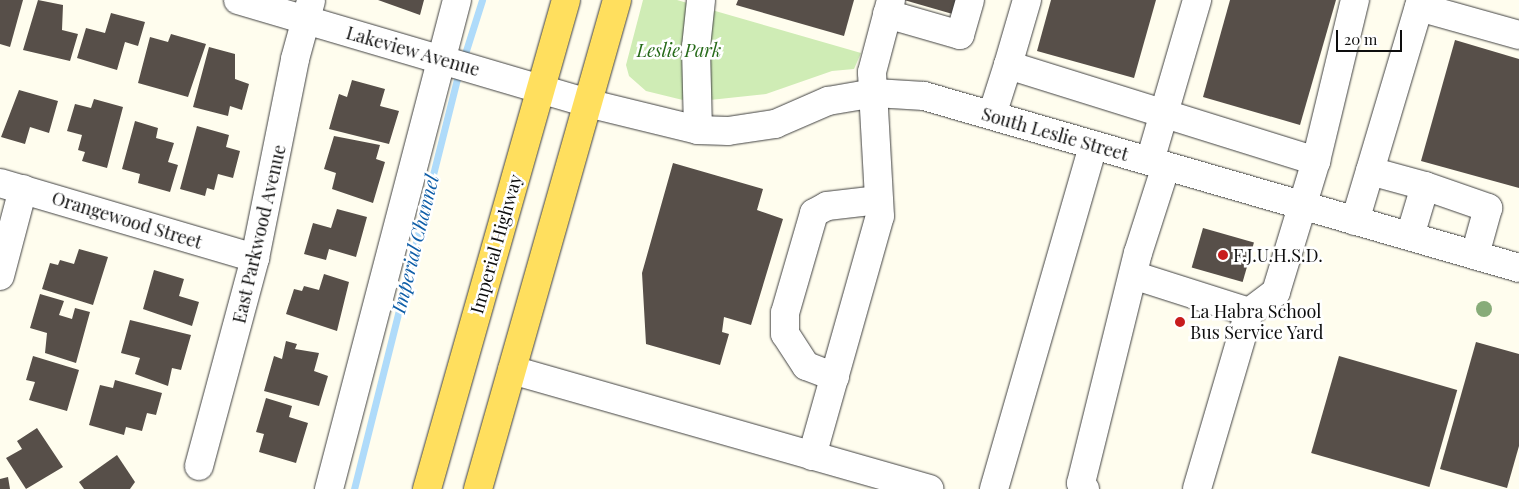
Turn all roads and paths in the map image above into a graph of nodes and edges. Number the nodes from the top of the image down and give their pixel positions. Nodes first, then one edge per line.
1 (238, 0) edge
2 (458, 0) edge
3 (566, 0) edge
4 (617, 0) edge
5 (701, 0) edge
6 (970, 0) edge
7 (1027, 0) edge
8 (1197, 0) edge
9 (1355, 0) edge
10 (1420, 4) edge
11 (889, 7) edge
12 (309, 9) edge
13 (1519, 35) edge
14 (441, 59) junction
15 (1008, 64) junction
16 (541, 88) junction
17 (875, 92) junction
18 (587, 102) junction
19 (992, 115) junction
20 (1163, 115) junction
21 (698, 130) junction
22 (1093, 145) junction
23 (1316, 161) junction
24 (1158, 164) junction
25 (1370, 171) junction
26 (12, 186) edge
27 (1424, 186) junction
28 (879, 200) junction
29 (1302, 206) junction
30 (1355, 221) junction
31 (1410, 236) junction
32 (1475, 256) junction
33 (255, 258) junction
34 (1519, 268) edge
35 (0, 276) edge
36 (1136, 276) junction
37 (1249, 312) junction
38 (512, 370) junction
39 (835, 377) junction
40 (812, 456) junction
41 (199, 466) dead end
42 (329, 489) edge
43 (427, 489) edge
44 (478, 489) edge
45 (929, 489) edge
46 (994, 489) edge
47 (1085, 489) edge
48 (1197, 489) edge

1 - 12 street, Lakeview Avenue
2 - 14 street
3 - 16 main road, Imperial Highway
4 - 18 main road
5 - 21 street
6 - 11 street
7 - 15 street
8 - 20 street
9 - 23 street
10 - 13 street
10 - 25 street
11 - 17 street
12 - 14 street, Lakeview Avenue
12 - 33 street, East Parkwood Avenue
14 - 16 street, Lakeview Avenue
14 - 42 street
15 - 19 street
15 - 20 street
16 - 18 street, Lakeview Avenue
16 - 43 main road, Imperial Highway
17 - 19 street, South Leslie Street
17 - 21 street, South Leslie Street
17 - 28 street
18 - 21 street, South Leslie Street
18 - 38 main road
19 - 22 street, South Leslie Street
20 - 23 street
20 - 24 street
22 - 24 street, South Leslie Street
22 - 46 street
23 - 29 street
24 - 29 street, South Leslie Street
24 - 36 street
25 - 27 street
25 - 30 street
26 - 33 street, Orangewood Street
26 - 35 street
27 - 31 street
27 - 32 street
28 - 39 street
28 - 39 street
29 - 30 street, South Leslie Street
29 - 37 street
30 - 31 street, South Leslie Street
31 - 32 street, South Leslie Street
32 - 34 street, South Leslie Street
33 - 41 street, East Parkwood Avenue
36 - 37 street
36 - 47 street
37 - 48 street
38 - 40 street
38 - 44 main road
39 - 40 street
40 - 45 street

